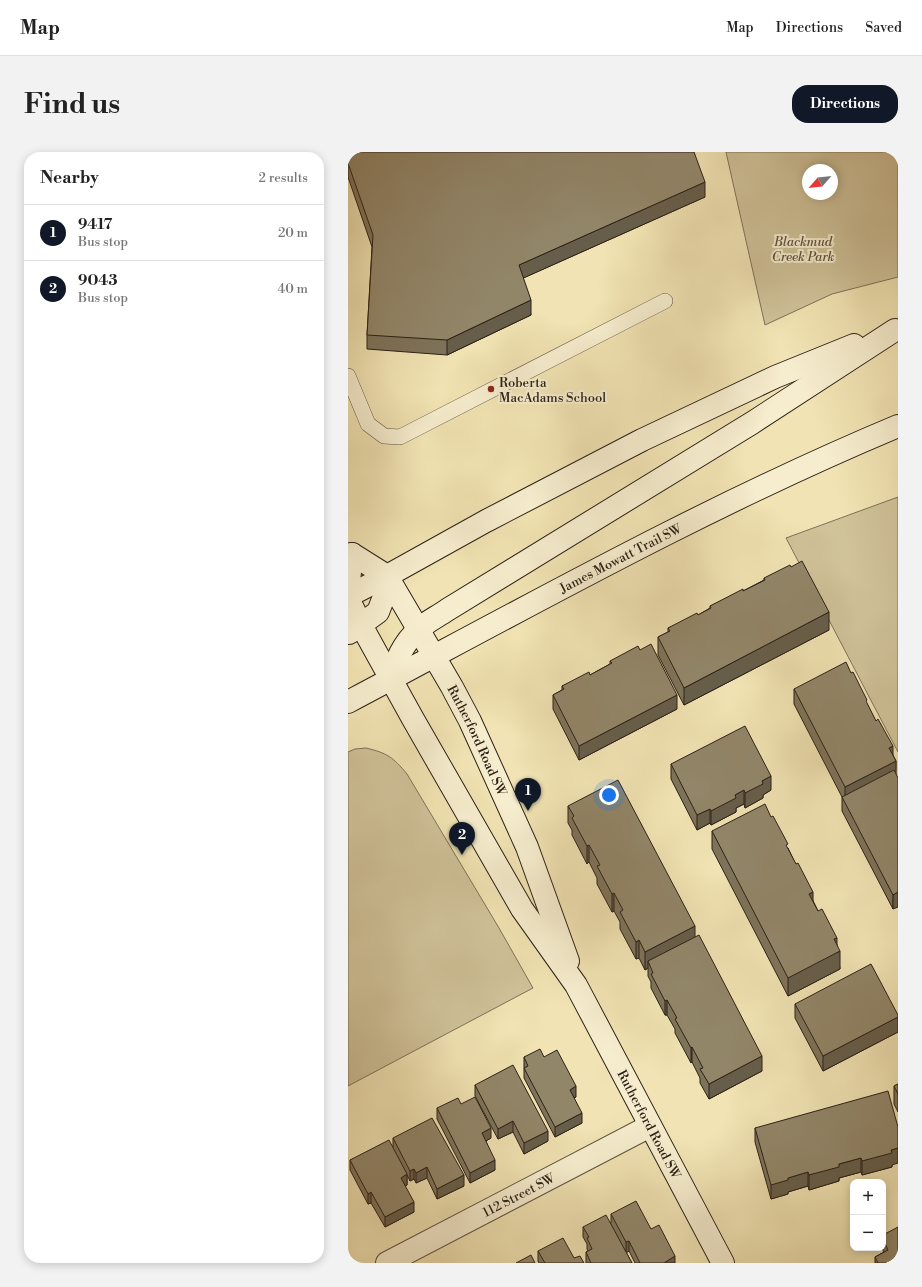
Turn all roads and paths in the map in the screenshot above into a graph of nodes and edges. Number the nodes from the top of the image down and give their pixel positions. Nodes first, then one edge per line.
1 (665, 301) dead end
2 (896, 330) edge
3 (348, 376) edge
4 (898, 426) edge
5 (350, 550) edge
6 (387, 576) junction
7 (348, 590) edge
8 (348, 597) edge
9 (354, 629) edge
10 (418, 630) junction
11 (433, 656) junction
12 (390, 679) junction
13 (348, 702) edge
14 (576, 985) junction
15 (650, 1126) junction
16 (387, 1263) edge
17 (722, 1263) edge

1 - 3 lane
2 - 6 main road
2 - 10 main road
4 - 11 main road, James Mowatt Trail SW
5 - 6 main road, Rutherford Road SW
5 - 7 main road, Rutherford Road SW
6 - 8 main road
6 - 9 main road
6 - 10 main road, Rutherford Road SW
8 - 9 main road, Rutherford Road SW
9 - 12 main road, Rutherford Road SW
10 - 11 main road, Rutherford Road SW
10 - 12 main road
11 - 12 main road, James Mowatt Trail SW
11 - 14 main road, Rutherford Road SW
12 - 13 main road, James Mowatt Trail SW
12 - 14 main road, Rutherford Road SW
14 - 15 main road, Rutherford Road SW
15 - 16 main road, 112 Street SW
15 - 17 main road, Rutherford Road SW

